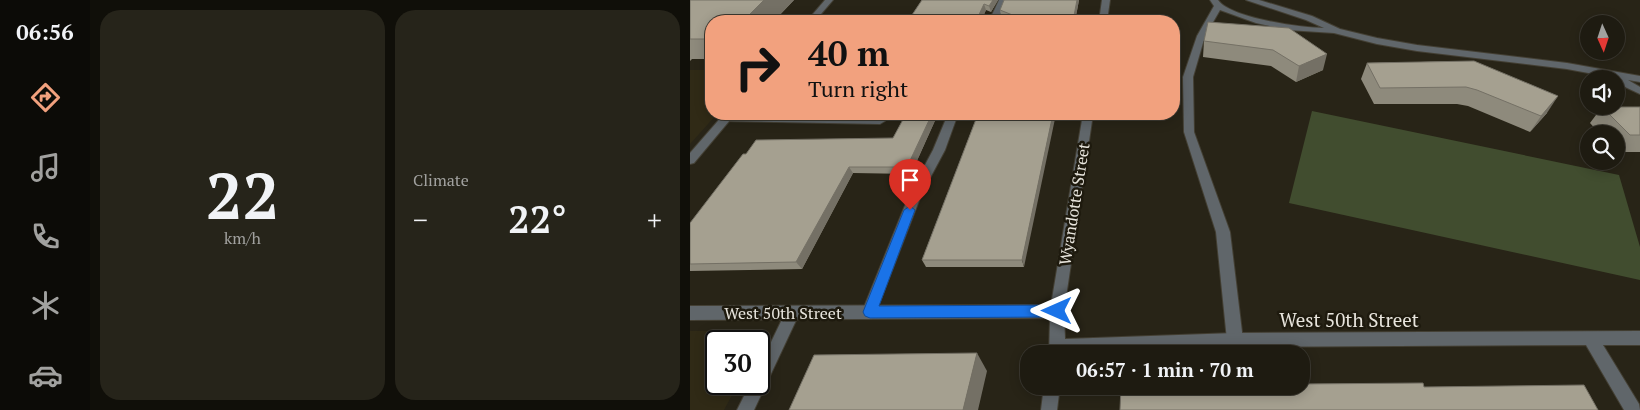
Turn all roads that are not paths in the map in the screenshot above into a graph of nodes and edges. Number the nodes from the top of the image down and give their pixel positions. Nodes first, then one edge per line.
1 (829, 0) edge
2 (1003, 0) edge
3 (1106, 0) edge
4 (1250, 0) edge
5 (1216, 3) edge
6 (816, 15) edge
7 (996, 15) edge
8 (1103, 15) edge
9 (1337, 31) junction
10 (1590, 70) edge
11 (1625, 76) edge
12 (1640, 79) edge
13 (1625, 82) edge
14 (1640, 91) edge
15 (725, 120) edge
16 (842, 120) edge
17 (951, 120) edge
18 (1087, 120) edge
19 (880, 121) dead end
20 (690, 160) edge
21 (1057, 311) junction
22 (793, 312) junction
23 (870, 312) junction
24 (690, 313) edge
25 (1590, 338) junction
26 (1640, 338) edge
27 (1235, 340) junction
28 (1057, 345) edge
29 (1146, 345) edge
30 (770, 361) edge
31 (753, 395) edge
32 (1051, 395) edge
33 (745, 410) edge
34 (1049, 410) edge
35 (1633, 410) edge

1 - 6 street
2 - 7 street
3 - 8 street
4 - 9 street
5 - 9 street
5 - 27 street
9 - 10 street
11 - 12 street
13 - 14 street
15 - 20 street
16 - 19 street
17 - 23 street
18 - 21 street, Wyandotte Street
21 - 23 street, West 50th Street
21 - 28 street, Wyandotte Street
22 - 23 street, West 50th Street
22 - 24 street, West 50th Street
22 - 30 street
25 - 26 street, West 50th Street
25 - 27 street, West 50th Street
25 - 35 street
27 - 29 street, West 50th Street
31 - 33 street
32 - 34 street

